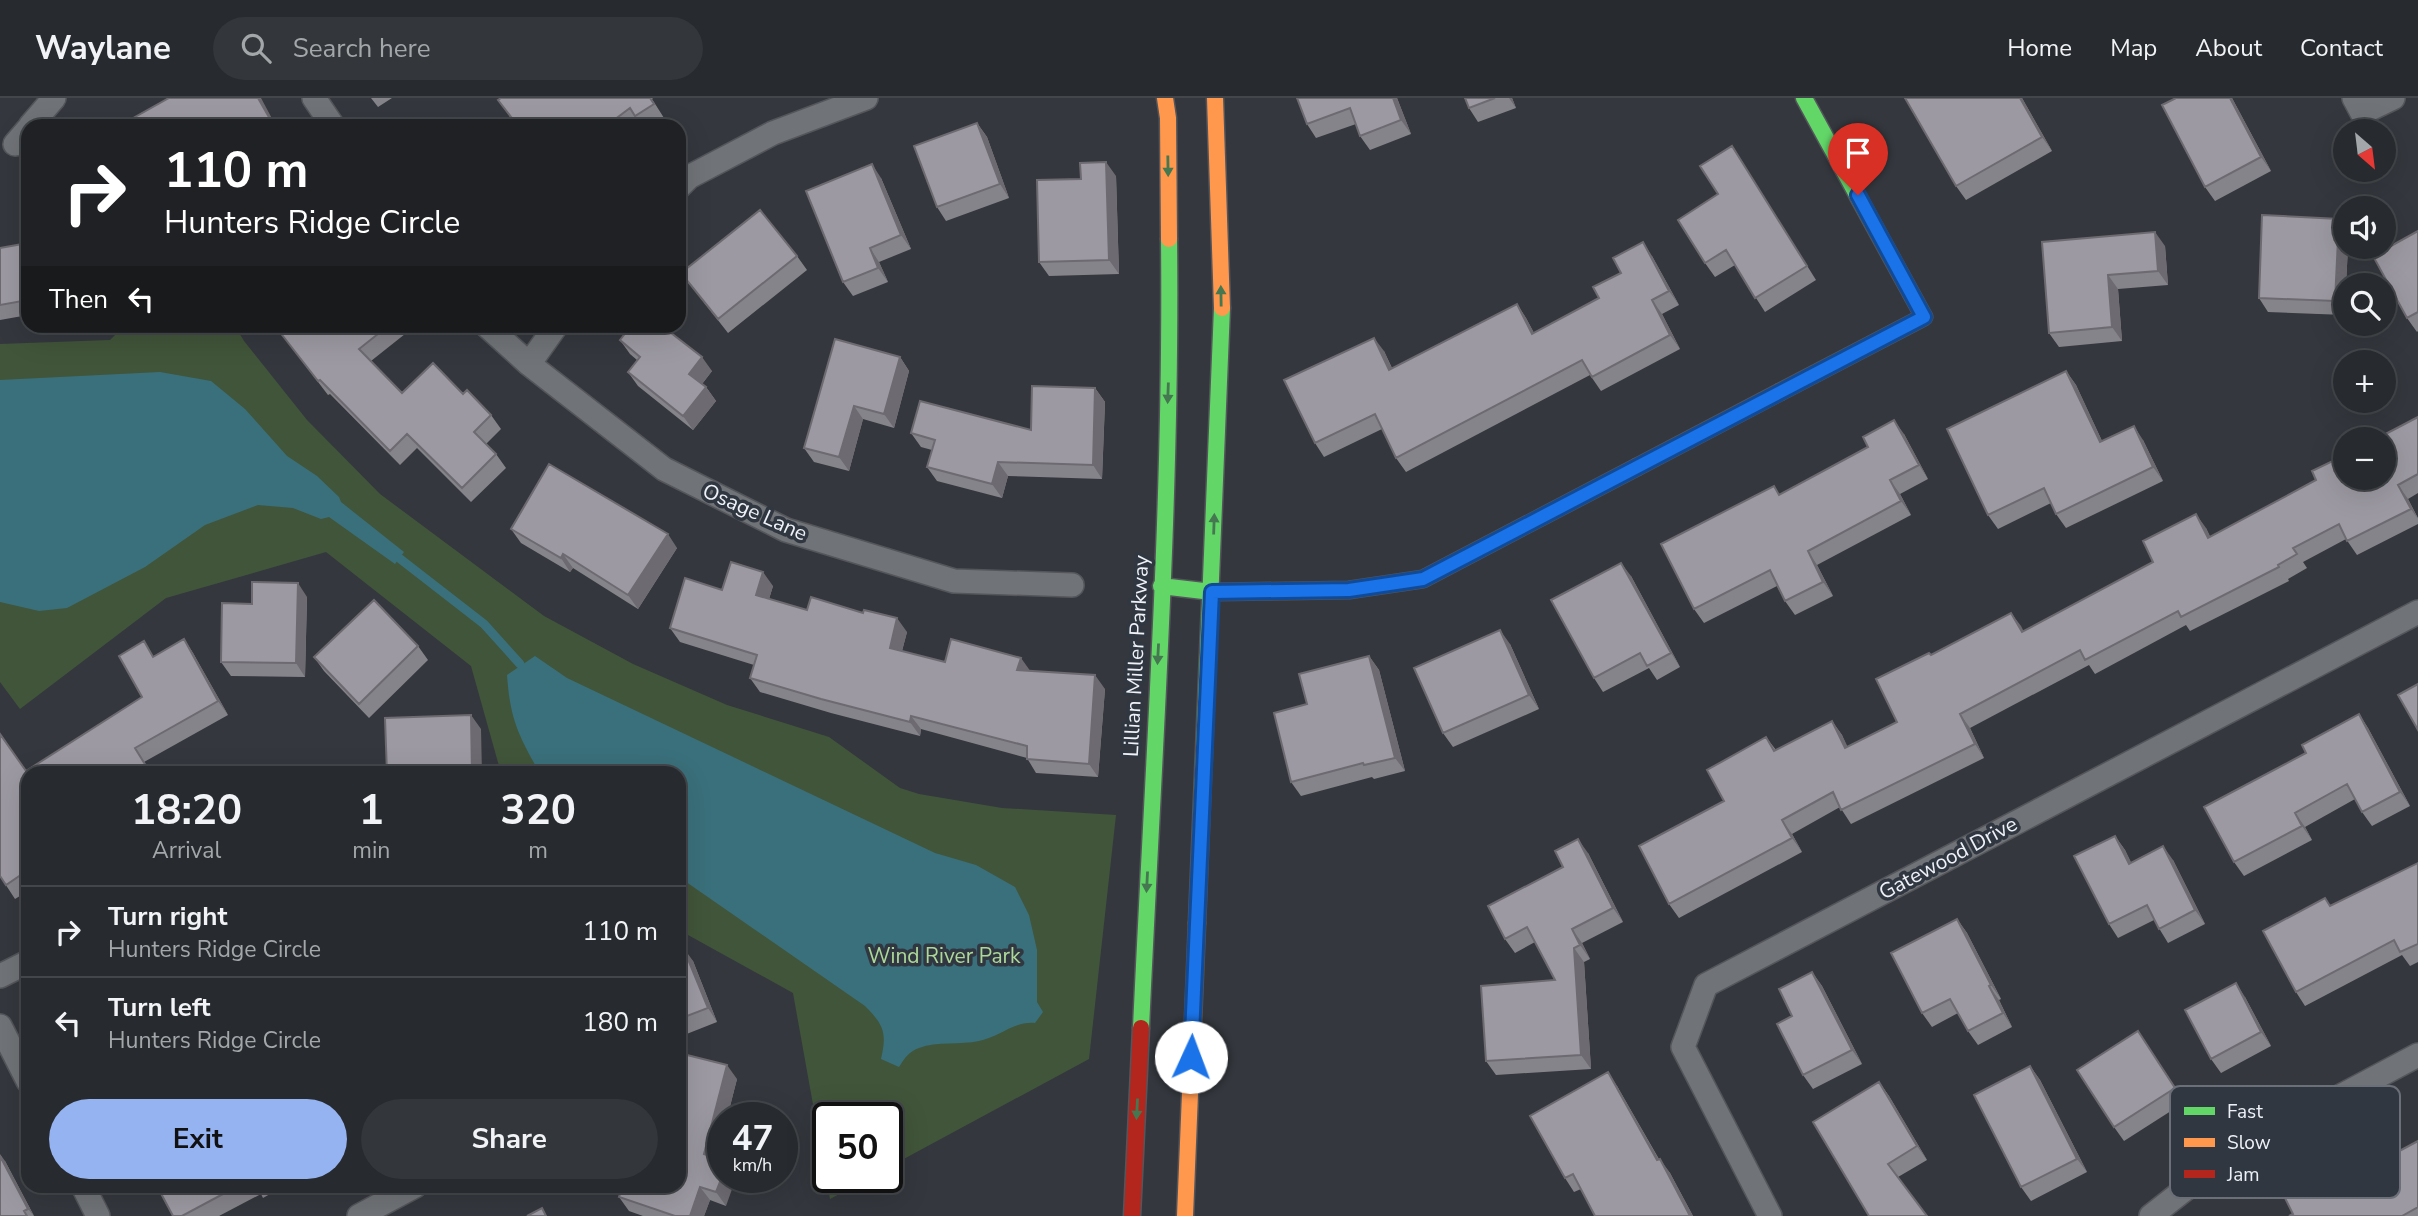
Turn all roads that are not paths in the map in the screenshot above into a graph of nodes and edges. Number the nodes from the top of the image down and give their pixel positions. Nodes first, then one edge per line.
1 (54, 98) edge
2 (314, 98) edge
3 (866, 98) edge
4 (1165, 98) edge
5 (1215, 98) edge
6 (1804, 98) edge
7 (2354, 98) edge
8 (2393, 98) edge
9 (37, 119) edge
10 (328, 119) edge
11 (686, 180) edge
12 (495, 333) edge
13 (551, 333) edge
14 (529, 364) junction
15 (1072, 585) dead end
16 (1161, 586) junction
17 (1212, 592) junction
18 (2418, 612) edge
19 (21, 966) edge
20 (0, 976) edge
21 (0, 1026) edge
22 (2418, 1055) edge
23 (21, 1067) edge
24 (2360, 1086) edge
25 (86, 1193) edge
26 (402, 1193) edge
27 (2174, 1198) edge
28 (98, 1216) edge
29 (359, 1216) edge
30 (1132, 1216) edge
31 (1185, 1216) edge
32 (1770, 1216) edge
33 (2151, 1216) edge

1 - 9 street
2 - 10 street
3 - 11 street
4 -> 16 main road, Lillian Miller Parkway
17 -> 5 main road
6 - 17 main road
7 - 8 street
12 - 14 street, Osage Lane
13 - 14 street
14 - 15 street, Osage Lane
16 - 17 main road
16 -> 30 main road, Lillian Miller Parkway
17 - 31 main road
18 - 32 street, Gatewood Drive
19 - 20 street
21 - 23 street
22 - 24 street
25 - 28 street
26 - 29 street
27 - 33 street

